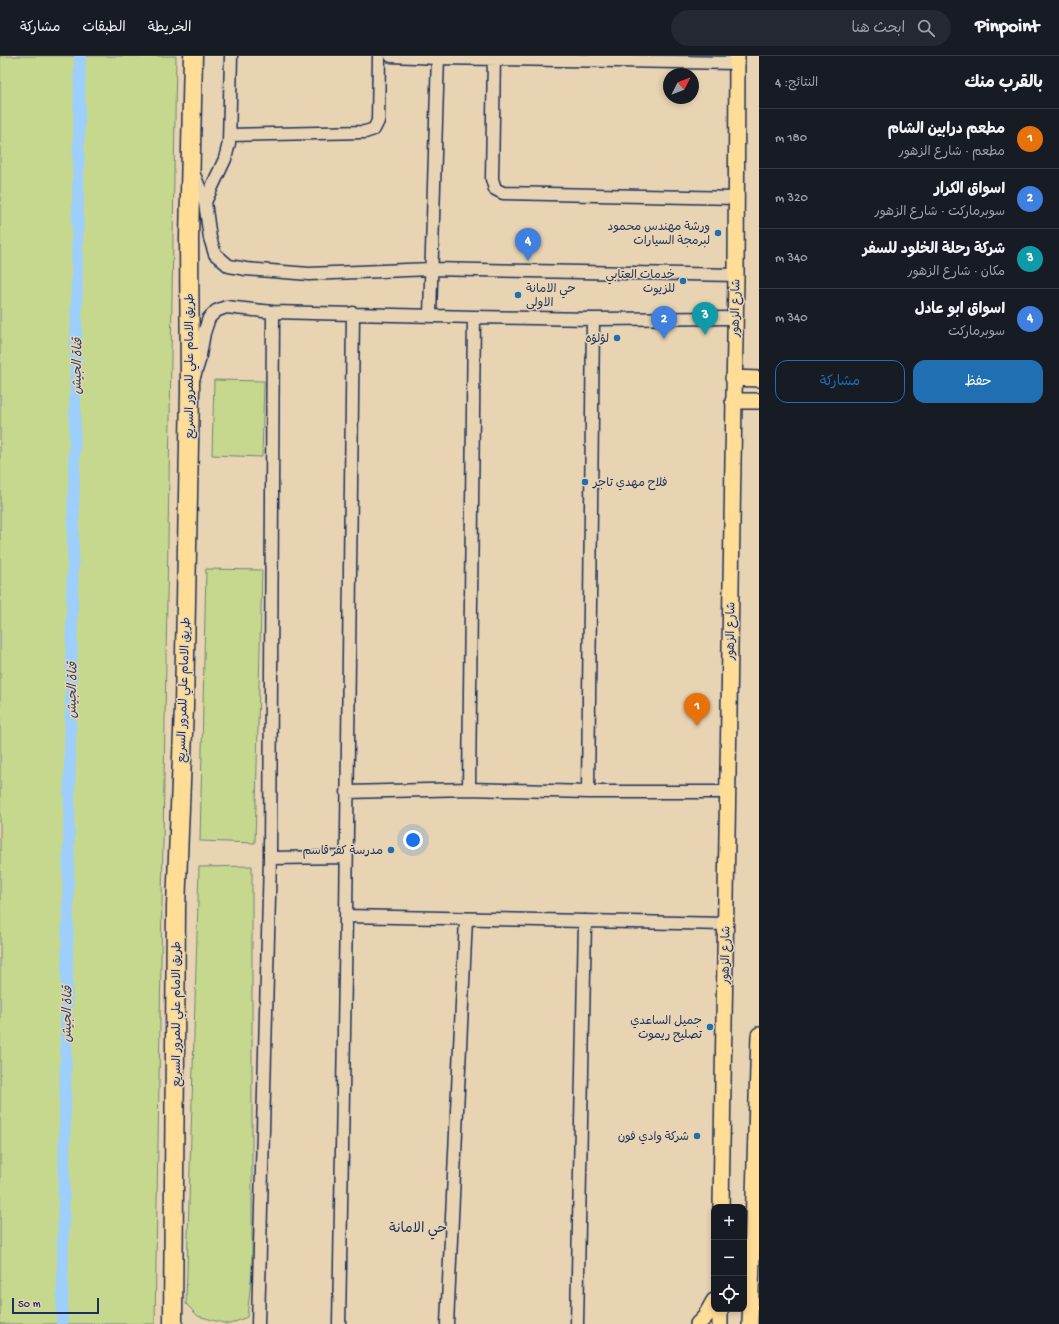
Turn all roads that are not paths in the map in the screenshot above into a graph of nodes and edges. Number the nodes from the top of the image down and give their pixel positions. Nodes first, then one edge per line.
1 (231, 56) edge
2 (379, 56) edge
3 (391, 56) edge
4 (438, 57) edge
5 (494, 58) edge
6 (193, 59) edge
7 (737, 59) edge
8 (230, 135) junction
9 (191, 167) junction
10 (736, 198) junction
11 (205, 202) junction
12 (431, 269) junction
13 (736, 275) junction
14 (273, 312) junction
15 (353, 313) junction
16 (430, 316) junction
17 (474, 316) junction
18 (734, 318) junction
19 (593, 319) junction
20 (734, 378) junction
21 (759, 379) edge
22 (190, 390) junction
23 (733, 401) junction
24 (759, 401) edge
25 (469, 789) junction
26 (347, 792) junction
27 (588, 792) junction
28 (727, 792) junction
29 (346, 857) junction
30 (270, 858) junction
31 (346, 916) junction
32 (466, 919) junction
33 (585, 921) junction
34 (725, 924) junction
35 (759, 1035) edge
36 (721, 1204) edge
37 (751, 1280) junction
38 (759, 1305) edge
39 (711, 1307) edge
40 (720, 1312) edge
41 (174, 1324) edge
42 (258, 1324) edge
43 (339, 1324) edge
44 (447, 1324) edge
45 (577, 1324) edge
46 (698, 1324) edge
47 (720, 1324) edge
48 (750, 1324) edge

1 - 8 street
2 - 8 street
3 - 4 street
4 - 5 street
4 - 12 street
5 - 7 street
5 - 10 street
6 - 9 highway, طريق الامام علي للمرور السريع
7 - 10 main road, شارع الزهور
8 - 11 street
9 - 11 street
9 - 22 highway, طريق الامام علي للمرور السريع
10 - 13 main road, شارع الزهور
11 - 12 street
12 - 13 street
12 - 16 street
13 - 18 main road, شارع الزهور
14 - 15 street
14 - 22 street
14 - 30 street
15 - 16 street
15 - 26 street
16 - 17 street
17 - 19 street
17 - 25 street
18 - 19 street
18 - 20 main road, شارع الزهور
19 - 27 street
20 - 21 main road
20 - 23 main road, شارع الزهور
22 - 41 highway, طريق الامام علي للمرور السريع
23 - 24 main road
23 - 28 main road, شارع الزهور
25 - 26 street
25 - 27 street
26 - 29 street
27 - 28 street
28 - 34 main road, شارع الزهور
29 - 30 street
29 - 31 street
30 - 42 street
31 - 32 street
31 - 43 street
32 - 33 street
32 - 44 street
33 - 34 street
33 - 45 street
34 - 36 main road, شارع الزهور
35 - 37 main road
37 - 38 main road
37 - 48 main road
39 - 46 main road
40 - 47 main road

